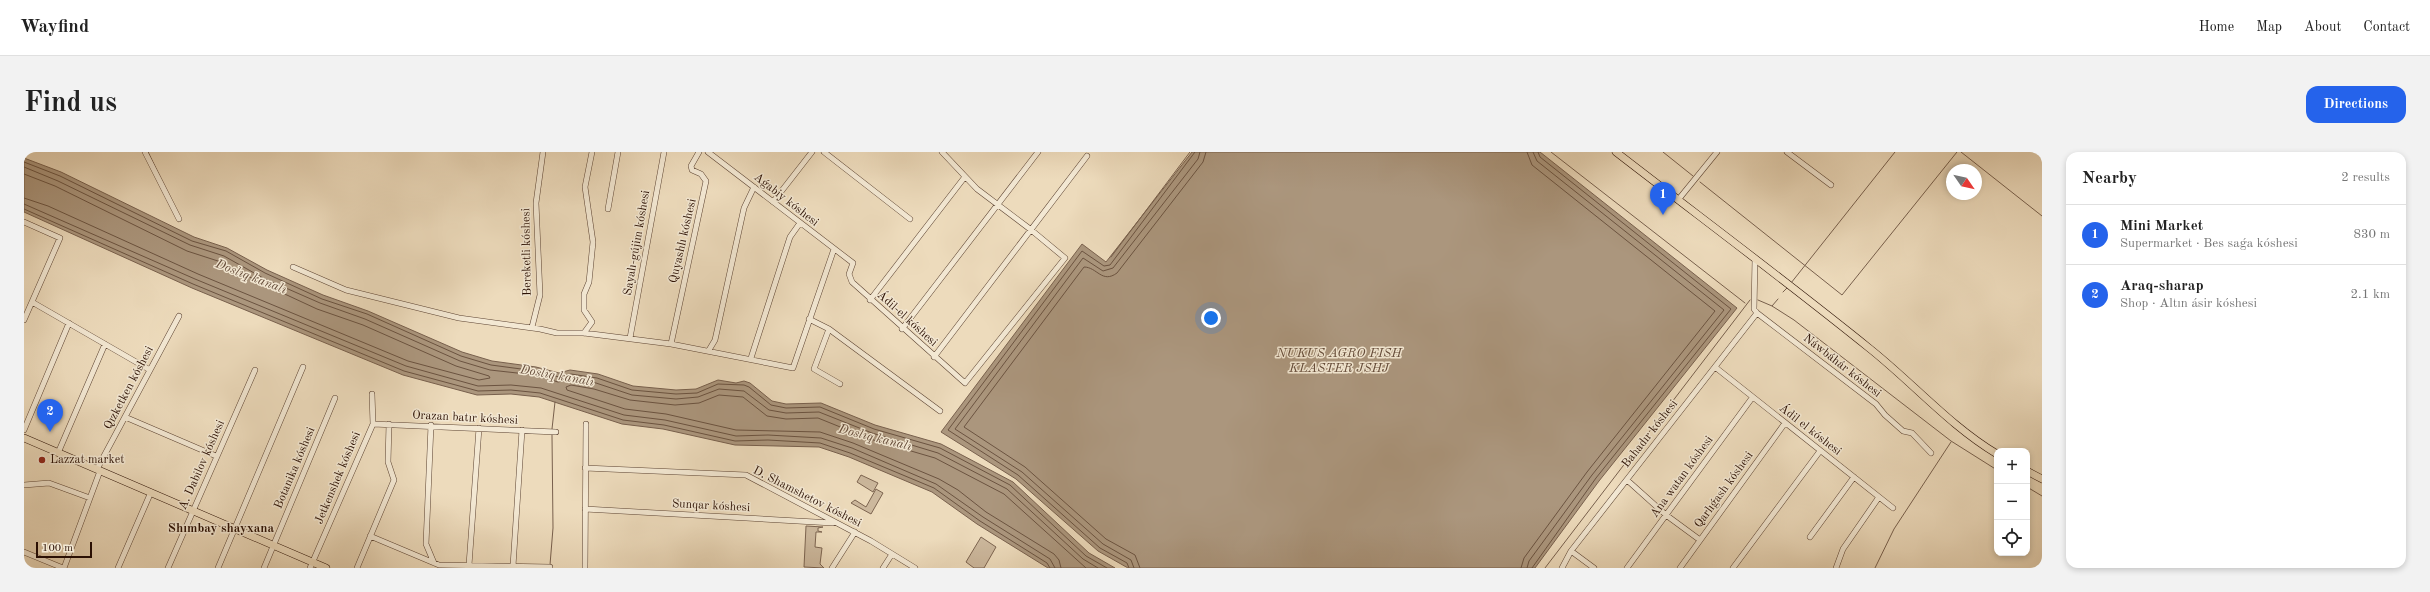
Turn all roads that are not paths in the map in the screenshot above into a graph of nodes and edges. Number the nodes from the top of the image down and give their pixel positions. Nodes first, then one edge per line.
1 (145, 152) edge
2 (543, 152) edge
3 (592, 152) edge
4 (618, 152) edge
5 (664, 152) edge
6 (699, 152) edge
7 (708, 152) edge
8 (812, 152) edge
9 (824, 152) edge
10 (942, 152) edge
11 (1038, 152) edge
12 (1616, 152) edge
13 (1717, 152) edge
14 (1787, 152) edge
15 (1087, 156) dead end
16 (964, 178) junction
17 (1831, 185) dead end
18 (754, 188) junction
19 (1678, 200) junction
20 (773, 202) junction
21 (996, 205) junction
22 (608, 209) dead end
23 (179, 219) dead end
24 (910, 219) dead end
25 (24, 222) edge
26 (800, 223) junction
27 (1030, 229) junction
28 (834, 249) junction
29 (1755, 259) junction
30 (853, 263) joint
31 (293, 267) dead end
32 (870, 300) junction
33 (32, 302) junction
34 (1757, 313) junction
35 (179, 316) dead end
36 (809, 319) junction
37 (24, 320) edge
38 (69, 323) junction
39 (532, 327) junction
40 (902, 328) junction
41 (829, 329) junction
42 (584, 333) junction
43 (630, 338) junction
44 (105, 344) junction
45 (671, 344) junction
46 (709, 350) junction
47 (934, 357) junction
48 (751, 358) junction
49 (303, 367) dead end
50 (1715, 367) junction
51 (150, 370) junction
52 (255, 370) dead end
53 (840, 384) dead end
54 (372, 394) dead end
55 (335, 398) dead end
56 (1752, 398) junction
57 (940, 411) dead end
58 (125, 417) junction
59 (1785, 423) junction
60 (373, 424) junction
61 (389, 424) junction
62 (586, 424) dead end
63 (430, 425) junction
64 (479, 428) junction
65 (24, 430) edge
66 (522, 430) junction
67 (556, 432) dead end
68 (24, 438) edge
69 (1820, 451) junction
70 (1994, 452) edge
71 (58, 453) junction
72 (1931, 453) dead end
73 (216, 456) junction
74 (585, 468) junction
75 (99, 470) junction
76 (2030, 473) edge
77 (1854, 477) junction
78 (2042, 479) edge
79 (1627, 480) junction
80 (24, 485) edge
81 (151, 492) junction
82 (1879, 497) junction
83 (90, 498) junction
84 (1893, 508) dead end
85 (585, 509) junction
86 (192, 510) junction
87 (1666, 515) junction
88 (836, 523) junction
89 (234, 529) junction
90 (855, 532) junction
91 (370, 536) junction
92 (1810, 537) dead end
93 (1700, 540) junction
94 (274, 546) junction
95 (1571, 551) junction
96 (24, 552) edge
97 (892, 554) junction
98 (311, 565) edge
99 (438, 565) edge
100 (469, 565) junction
101 (513, 566) junction
102 (550, 567) edge
103 (64, 568) edge
104 (118, 568) edge
105 (168, 568) edge
106 (218, 568) edge
107 (264, 568) edge
108 (326, 568) edge
109 (357, 568) edge
110 (585, 568) edge
111 (832, 568) edge
112 (883, 568) edge
113 (914, 568) edge
114 (1562, 568) edge
115 (1594, 568) edge
116 (1627, 568) edge
117 (1680, 568) edge
118 (1733, 568) edge
119 (1836, 568) edge

1 - 23 street
2 - 39 street, Bereketli kóshesi
3 - 42 street
4 - 22 street
5 - 43 street, Sayalı-gújim kóshesi
6 - 45 street, Quyashlı kóshesi
7 - 18 street, Aǵabiy kóshesi
8 - 20 street
9 - 24 street
10 - 16 street
11 - 21 street
12 - 19 main road
13 - 19 street
14 - 17 street
15 - 27 street
16 - 21 street
16 - 32 street
18 - 20 street, Aǵabiy kóshesi
18 - 46 street
19 - 29 main road
20 - 26 street, Aǵabiy kóshesi
21 - 27 street
21 - 40 street
25 - 33 street
26 - 28 street, Aǵabiy kóshesi
26 - 48 street
27 - 47 street
27 - 47 street, Ádil-el kóshesi
28 - 30 street, Aǵabiy kóshesi
28 - 36 street
29 - 34 street
29 - 70 main road
30 - 32 street, Ádil-el kóshesi
31 - 39 street
32 - 40 street, Ádil-el kóshesi
33 - 37 street
33 - 38 street
34 - 50 street, Bahadır kóshesi
34 - 72 street, Náwbáhár kóshesi
35 - 51 street, Qızketken kóshesi
36 - 41 street
36 - 48 street
38 - 44 street
38 - 65 street
39 - 42 street
40 - 47 street, Ádil-el kóshesi
41 - 53 street
41 - 57 street
42 - 43 street
43 - 45 street
44 - 51 street
44 - 71 street
45 - 46 street
46 - 48 street
49 - 89 street
50 - 56 street, Ádil el kóshesi
50 - 79 street, Bahadır kóshesi
51 - 58 street, Qızketken kóshesi
52 - 73 street, A. Dabilov kóshesi
54 - 60 street, Jetkenshek kóshesi
55 - 94 street, Botanika kóshesi
56 - 59 street, Ádil el kóshesi
56 - 87 street, Ana watan kóshesi
58 - 73 street
58 - 75 street, Qızketken kóshesi
59 - 69 street, Ádil el kóshesi
59 - 93 street, Qarlıǵash kóshesi
60 - 61 street, Orazan batır kóshesi
60 - 98 street, Jetkenshek kóshesi
61 - 63 street, Orazan batır kóshesi
61 - 91 street
62 - 74 street
63 - 64 street, Orazan batır kóshesi
63 - 99 street
64 - 66 street, Orazan batır kóshesi
64 - 100 street
66 - 67 street, Orazan batır kóshesi
66 - 101 street
68 - 71 main road
69 - 77 street, Ádil el kóshesi
69 - 118 street
71 - 75 main road
73 - 86 street, A. Dabilov kóshesi
74 - 85 street
74 - 88 street, D. Shamshetov kóshesi
75 - 81 main road
75 - 83 street, Qızketken kóshesi
76 - 78 main road
77 - 82 street, Ádil el kóshesi
77 - 92 street
79 - 87 street
79 - 95 street, Bahadır kóshesi
80 - 83 street
81 - 86 main road
81 - 104 street
82 - 84 street, Ádil el kóshesi
82 - 119 street
83 - 103 street, Qızketken kóshesi
85 - 88 street, Sunqar kóshesi
85 - 110 street
86 - 89 main road
86 - 105 street, A. Dabilov kóshesi
87 - 93 street
87 - 116 street, Ana watan kóshesi
88 - 90 street, D. Shamshetov kóshesi
89 - 94 main road
89 - 106 street
90 - 97 street, D. Shamshetov kóshesi
90 - 111 street
91 - 99 street
91 - 109 street
93 - 117 street, Qarlıǵash kóshesi
94 - 98 main road
94 - 107 street, Botanika kóshesi
95 - 114 street, Bahadır kóshesi
95 - 115 street
96 - 103 street
97 - 112 street
97 - 113 street, D. Shamshetov kóshesi
98 - 108 main road
99 - 100 street
100 - 101 street
101 - 102 street

